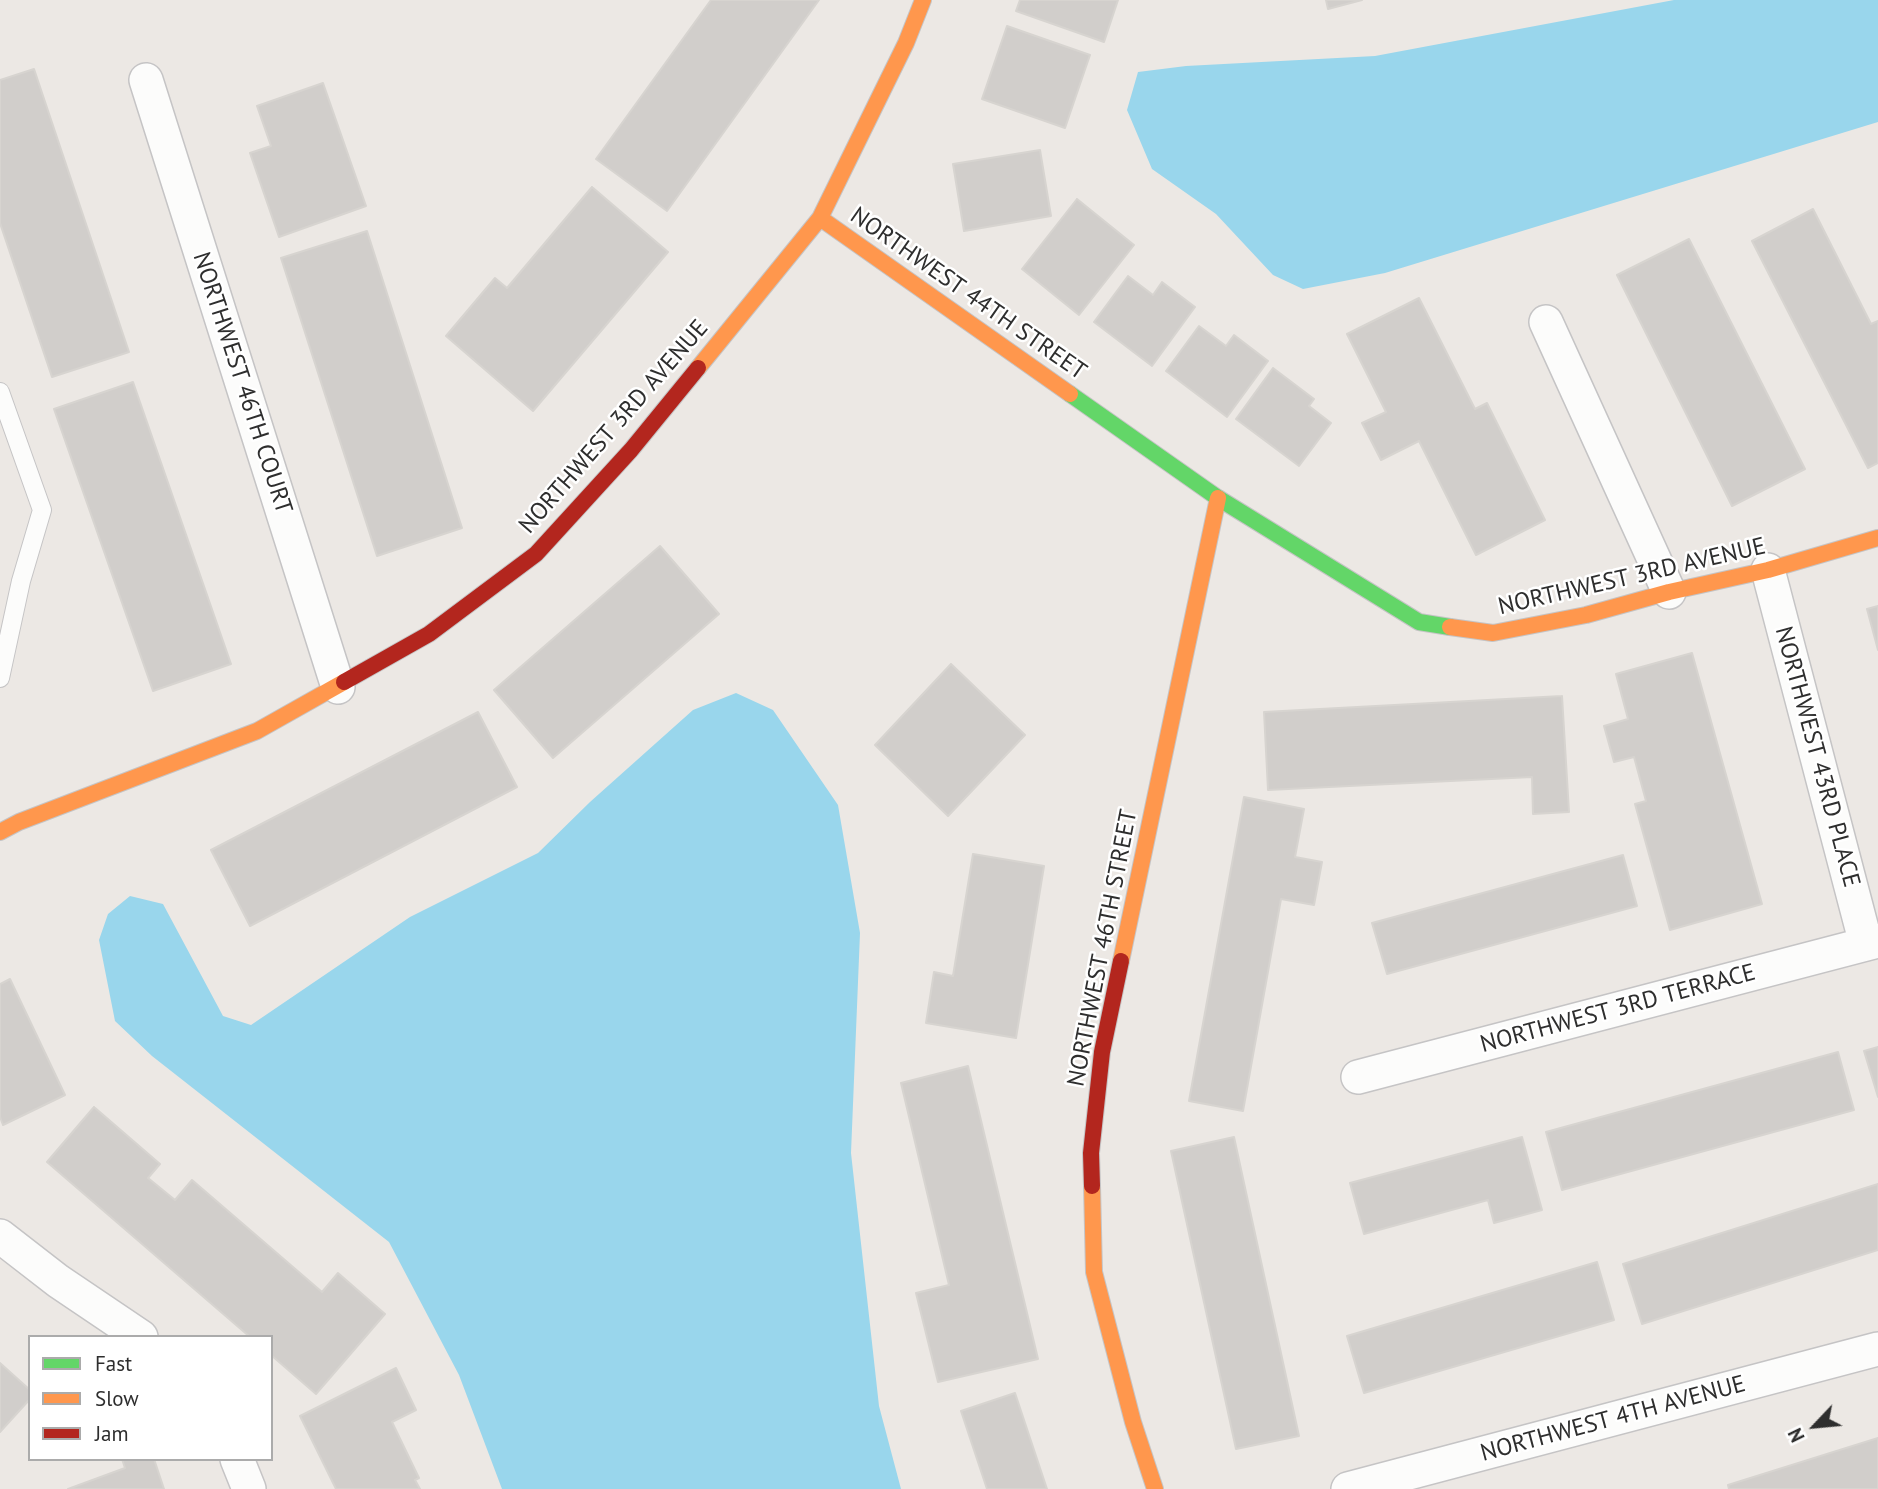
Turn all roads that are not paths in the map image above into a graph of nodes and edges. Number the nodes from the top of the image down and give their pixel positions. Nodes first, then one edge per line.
1 (923, 0) edge
2 (146, 80) dead end
3 (820, 218) junction
4 (1546, 322) dead end
5 (0, 392) edge
6 (1218, 498) junction
7 (1878, 538) edge
8 (1768, 570) junction
9 (1669, 592) junction
10 (0, 678) edge
11 (338, 687) junction
12 (0, 832) edge
13 (1872, 942) edge
14 (1358, 1077) dead end
15 (0, 1236) edge
16 (138, 1335) edge
17 (1878, 1349) edge
18 (238, 1461) edge
19 (249, 1489) edge
20 (1155, 1489) edge
21 (1348, 1489) edge

1 - 3 street, NORTHWEST 44TH STREET
2 - 11 street, NORTHWEST 46TH COURT
3 - 6 street, NORTHWEST 44TH STREET
3 - 11 street, NORTHWEST 3RD AVENUE
4 - 9 street
5 - 10 lane
6 - 9 street, NORTHWEST 3RD AVENUE
6 - 20 street, NORTHWEST 46TH STREET
7 - 8 street, NORTHWEST 3RD AVENUE
8 - 9 street, NORTHWEST 3RD AVENUE
8 - 13 street, NORTHWEST 43RD PLACE
11 - 12 street, NORTHWEST 3RD AVENUE
13 - 14 street, NORTHWEST 3RD TERRACE
15 - 16 street
17 - 21 street, NORTHWEST 4TH AVENUE
18 - 19 street

